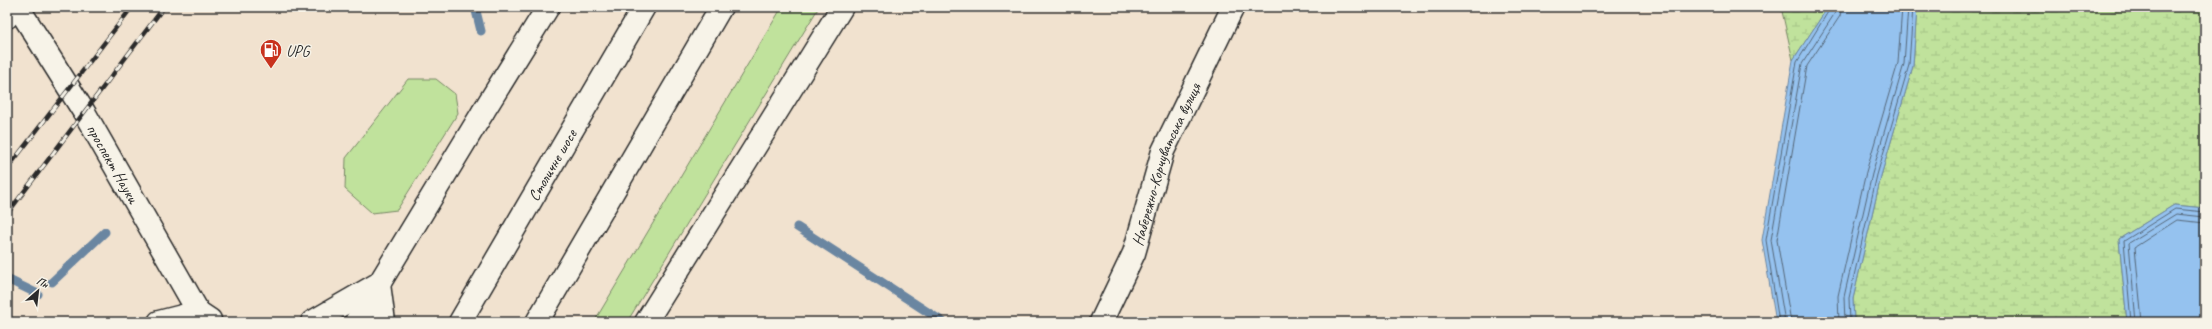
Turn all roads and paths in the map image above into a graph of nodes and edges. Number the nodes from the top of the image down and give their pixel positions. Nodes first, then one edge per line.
1 (12, 7) edge
2 (18, 7) edge
3 (548, 7) edge
4 (644, 7) edge
5 (721, 7) edge
6 (842, 7) edge
7 (1233, 7) edge
8 (7, 17) edge
9 (379, 284) junction
10 (205, 319) edge
11 (159, 322) edge
12 (312, 322) edge
13 (356, 322) edge
14 (384, 322) edge
15 (460, 322) edge
16 (537, 322) edge
17 (646, 322) edge
18 (1101, 322) edge

1 - 8 main road
2 - 10 main road, проспект Науки
3 - 9 main road
4 - 15 main road, Столичне шосе
5 - 16 main road
6 - 17 main road
7 - 18 main road, Набережно-Корчуватська вулиця
9 - 12 main road
9 - 13 main road
9 - 14 main road
10 - 11 main road

